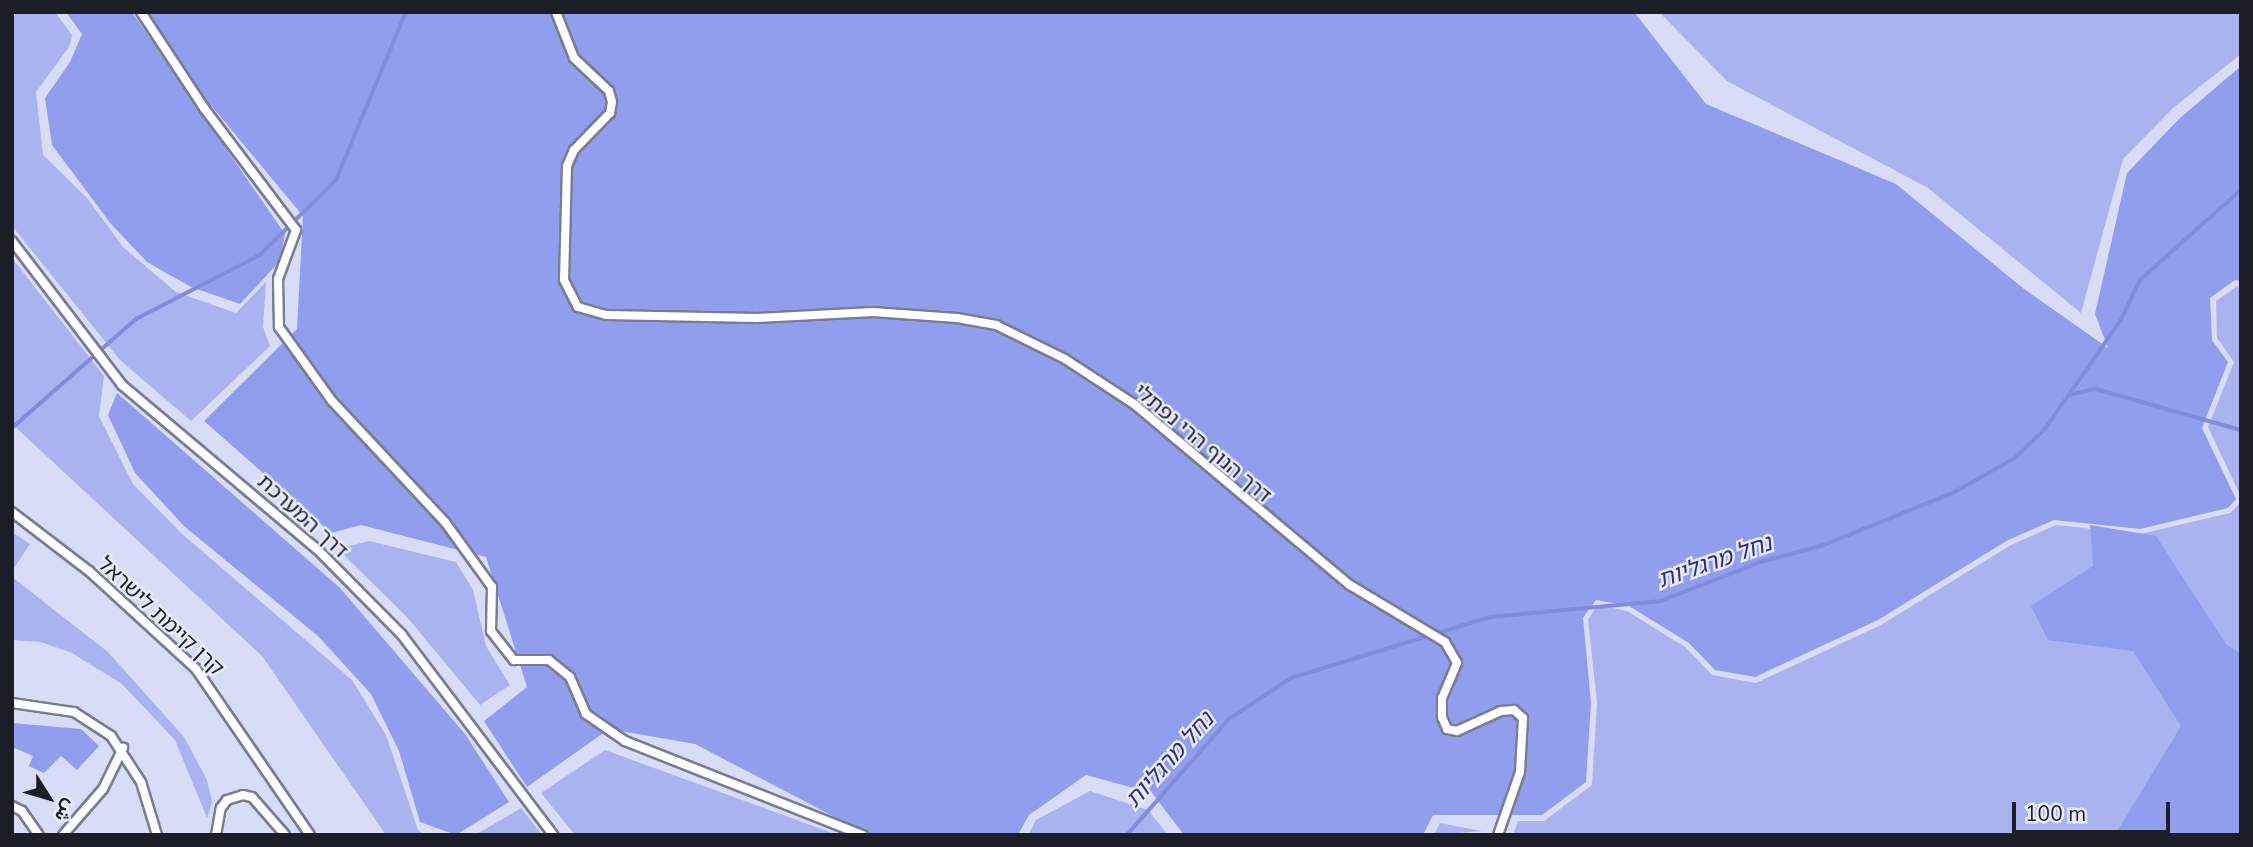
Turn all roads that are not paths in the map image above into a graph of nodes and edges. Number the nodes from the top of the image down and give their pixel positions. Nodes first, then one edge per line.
1 (141, 12) edge
2 (556, 12) edge
3 (12, 241) edge
4 (12, 512) edge
5 (12, 703) edge
6 (123, 748) junction
7 (12, 806) edge
8 (38, 835) edge
9 (63, 835) edge
10 (157, 835) edge
11 (216, 835) edge
12 (285, 835) edge
13 (310, 835) edge
14 (553, 835) edge
15 (863, 835) edge
16 (1498, 835) edge

1 - 15 street
2 - 16 street, דרך הנוף הרי נפתלי
3 - 14 street, דרך המערכת
4 - 13 street, קרן קיימת לישראל
5 - 6 street
6 - 9 street
6 - 10 street
7 - 8 street
11 - 12 street

